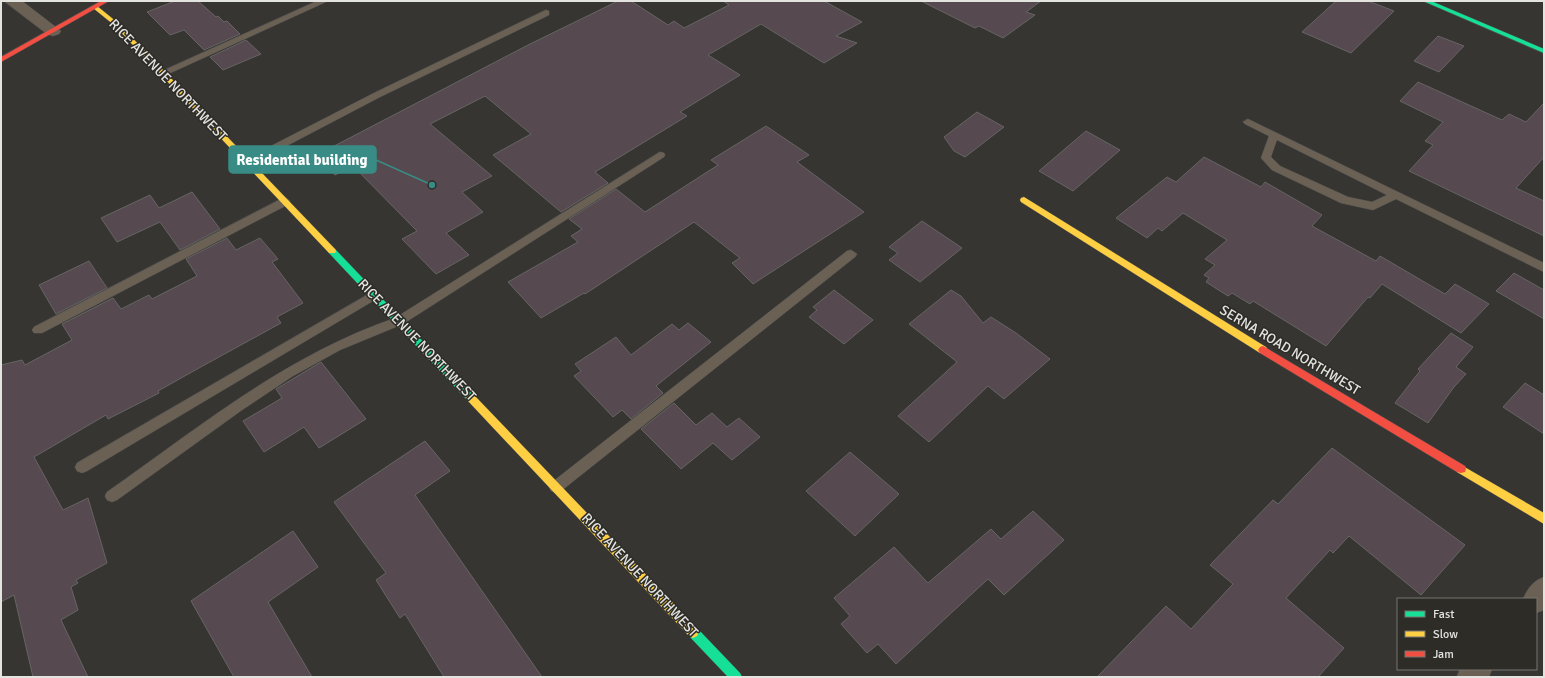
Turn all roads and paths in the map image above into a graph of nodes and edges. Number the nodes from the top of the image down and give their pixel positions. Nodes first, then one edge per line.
1 (12, 1) edge
2 (106, 1) edge
3 (324, 1) edge
4 (1436, 3) edge
5 (95, 8) junction
6 (546, 13) dead end
7 (53, 31) junction
8 (1544, 51) edge
9 (1, 60) edge
10 (163, 73) junction
11 (1248, 122) dead end
12 (1274, 135) junction
13 (660, 155) dead end
14 (248, 162) junction
15 (1395, 195) junction
16 (1024, 200) dead end
17 (285, 202) junction
18 (851, 254) dead end
19 (1544, 268) edge
20 (374, 295) junction
21 (398, 321) junction
22 (38, 330) dead end
23 (82, 467) dead end
24 (556, 487) junction
25 (112, 496) dead end
26 (1544, 519) edge
27 (1544, 590) edge
28 (1537, 599) edge
29 (736, 677) edge

1 - 7 street
2 - 5 street
3 - 10 lane
4 - 8 street
5 - 7 street
5 - 10 street, RICE AVENUE NORTHWEST
6 - 14 lane
7 - 9 street
10 - 14 street, RICE AVENUE NORTHWEST
11 - 12 lane
12 - 15 lane
12 - 15 lane
13 - 21 lane
14 - 17 street, RICE AVENUE NORTHWEST
15 - 19 lane
16 - 26 street, SERNA ROAD NORTHWEST
17 - 20 street, RICE AVENUE NORTHWEST
17 - 22 lane
18 - 24 lane
20 - 21 street, RICE AVENUE NORTHWEST
20 - 23 lane
21 - 24 street, RICE AVENUE NORTHWEST
21 - 25 lane
24 - 29 street, RICE AVENUE NORTHWEST
27 - 28 street

